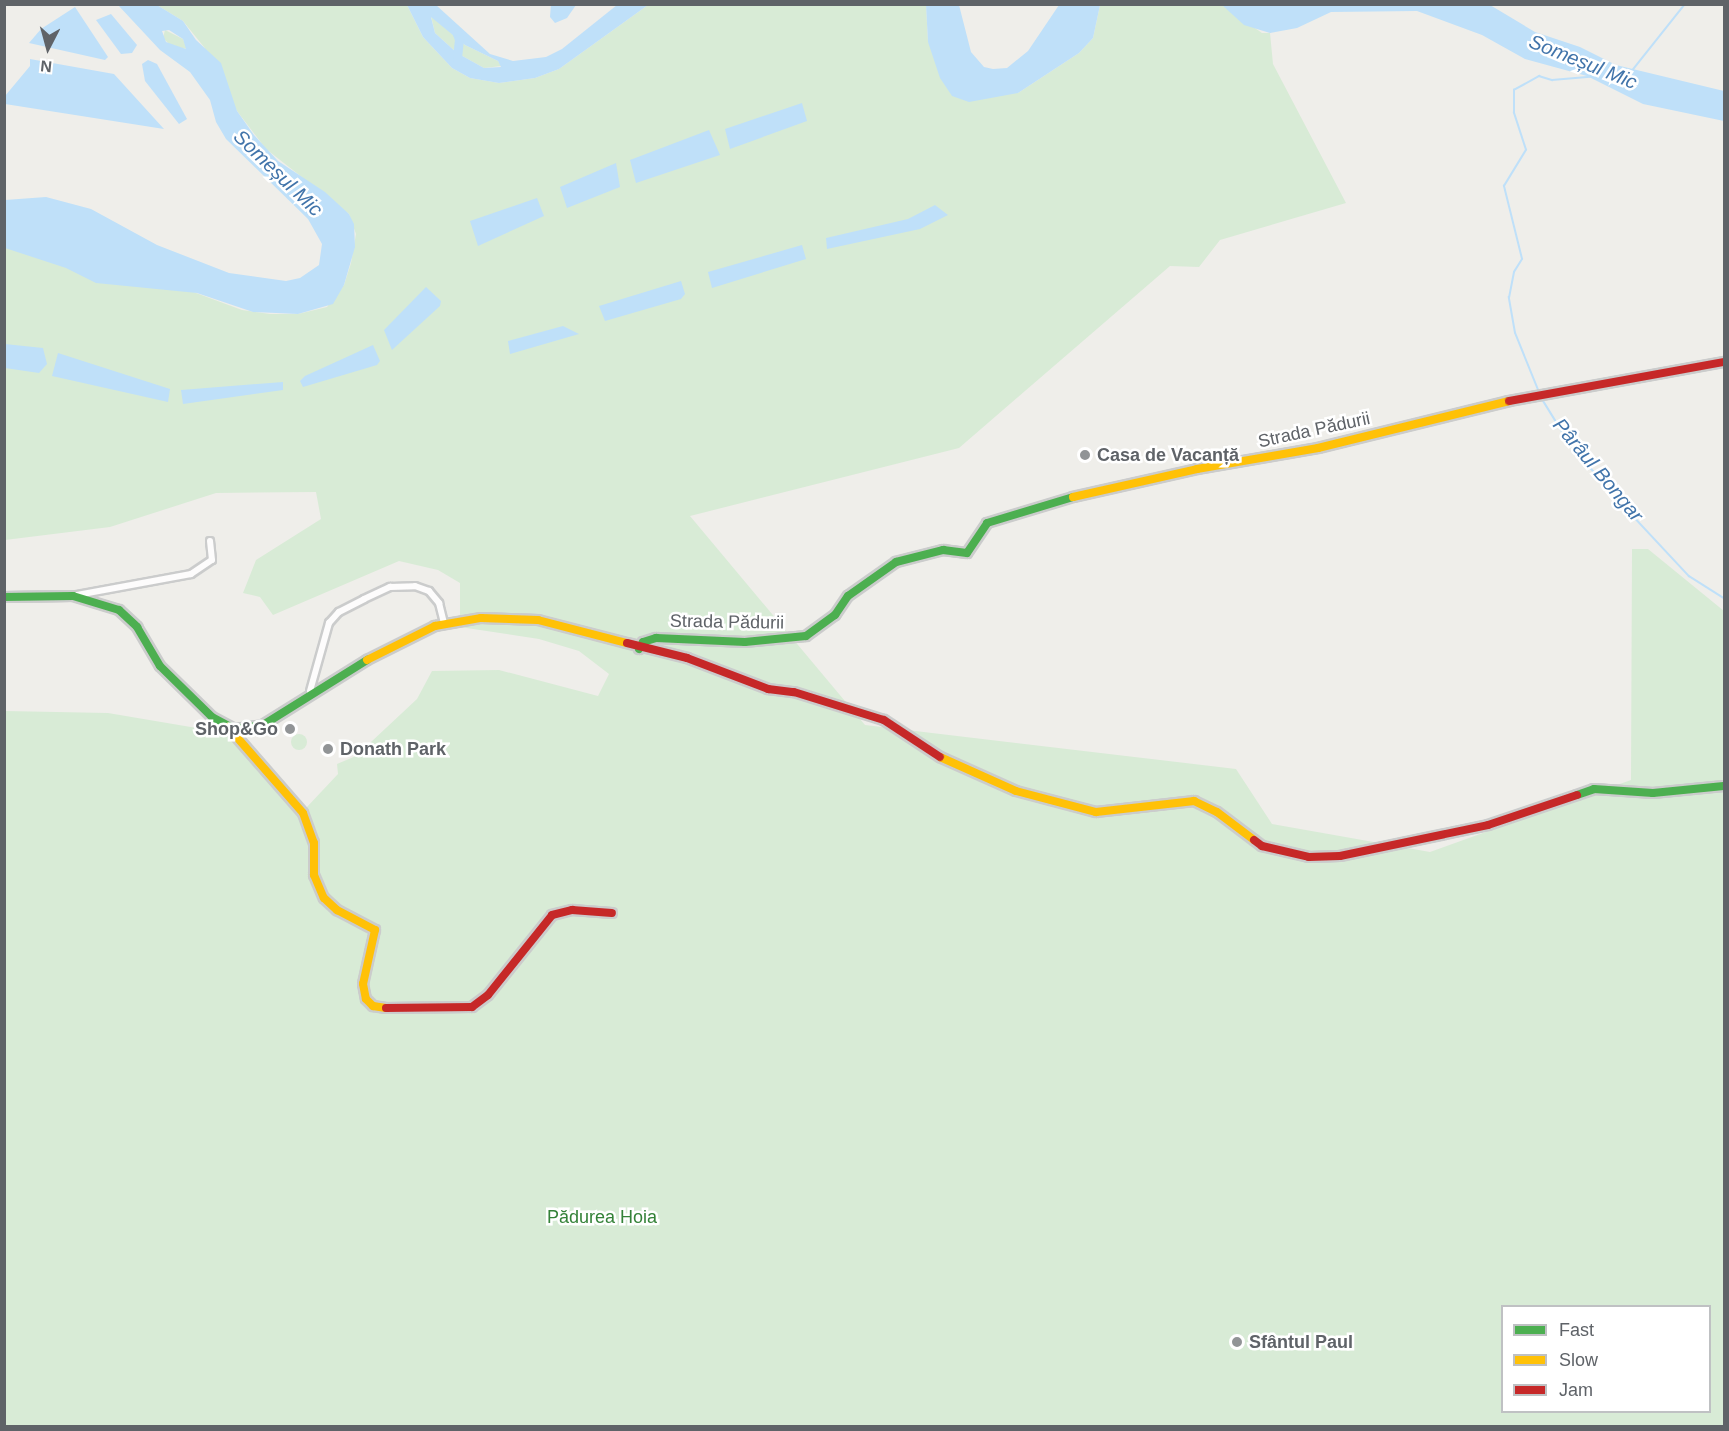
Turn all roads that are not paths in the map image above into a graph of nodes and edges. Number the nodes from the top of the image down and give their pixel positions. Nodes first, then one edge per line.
1 (1725, 362) edge
2 (210, 541) dead end
3 (73, 596) junction
4 (4, 597) edge
5 (444, 623) junction
6 (639, 649) junction
7 (310, 692) junction
8 (227, 727) junction
9 (1725, 786) edge
10 (612, 913) dead end

1 - 6 street, Strada Pădurii
2 - 3 street
3 - 4 street
3 - 8 street
5 - 6 street, Strada Pădurii
5 - 7 street, Strada Pădurii
5 - 7 street
6 - 9 street, Strada Pădurii
7 - 8 street, Strada Pădurii
8 - 10 street

